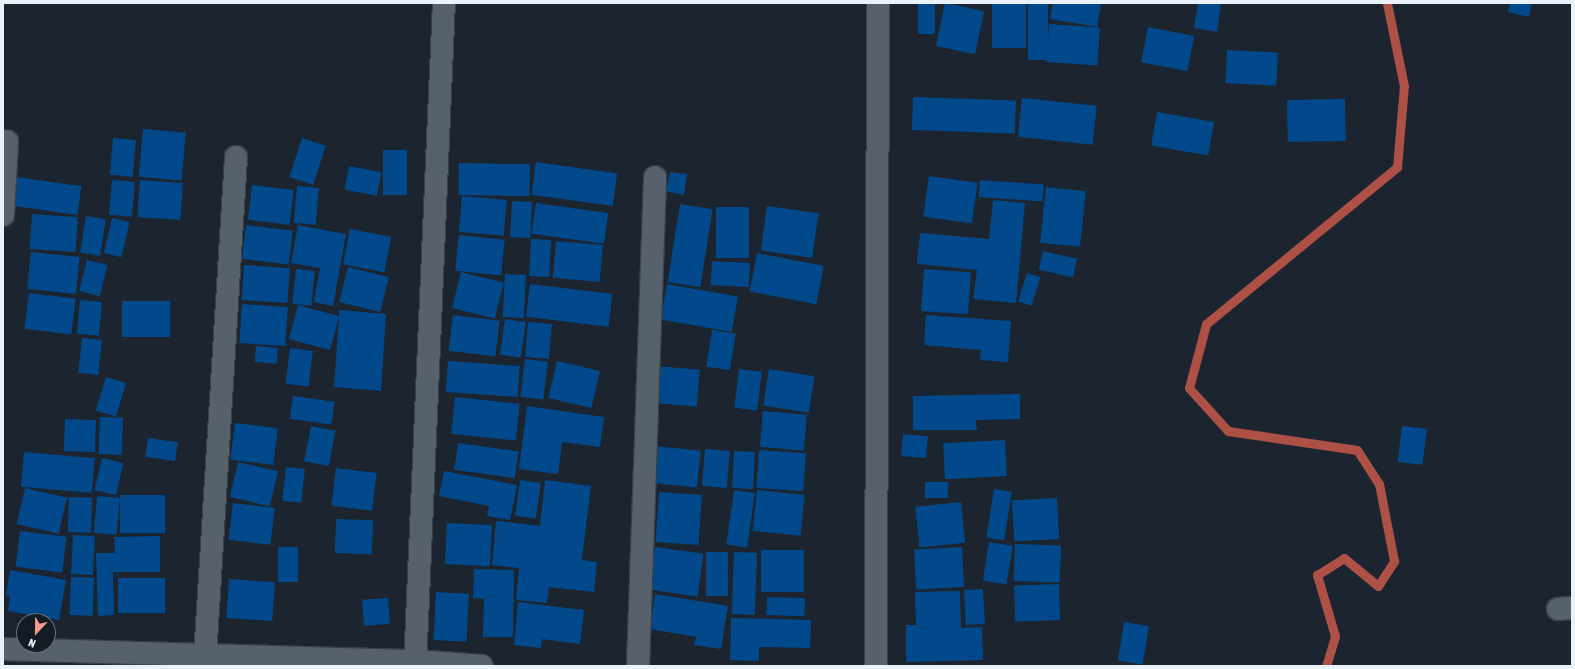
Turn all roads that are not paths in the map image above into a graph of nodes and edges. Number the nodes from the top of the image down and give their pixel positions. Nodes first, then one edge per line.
1 (444, 3) edge
2 (878, 3) edge
3 (7, 141) dead end
4 (236, 157) dead end
5 (655, 177) dead end
6 (3, 215) edge
7 (3, 649) edge
8 (205, 657) junction
9 (174, 661) edge
10 (415, 663) edge
11 (482, 666) edge
12 (638, 666) edge
13 (876, 666) edge

1 - 10 street
2 - 13 street
3 - 6 street
4 - 8 street
5 - 12 street
7 - 9 street
8 - 9 street
8 - 10 street
10 - 11 street

